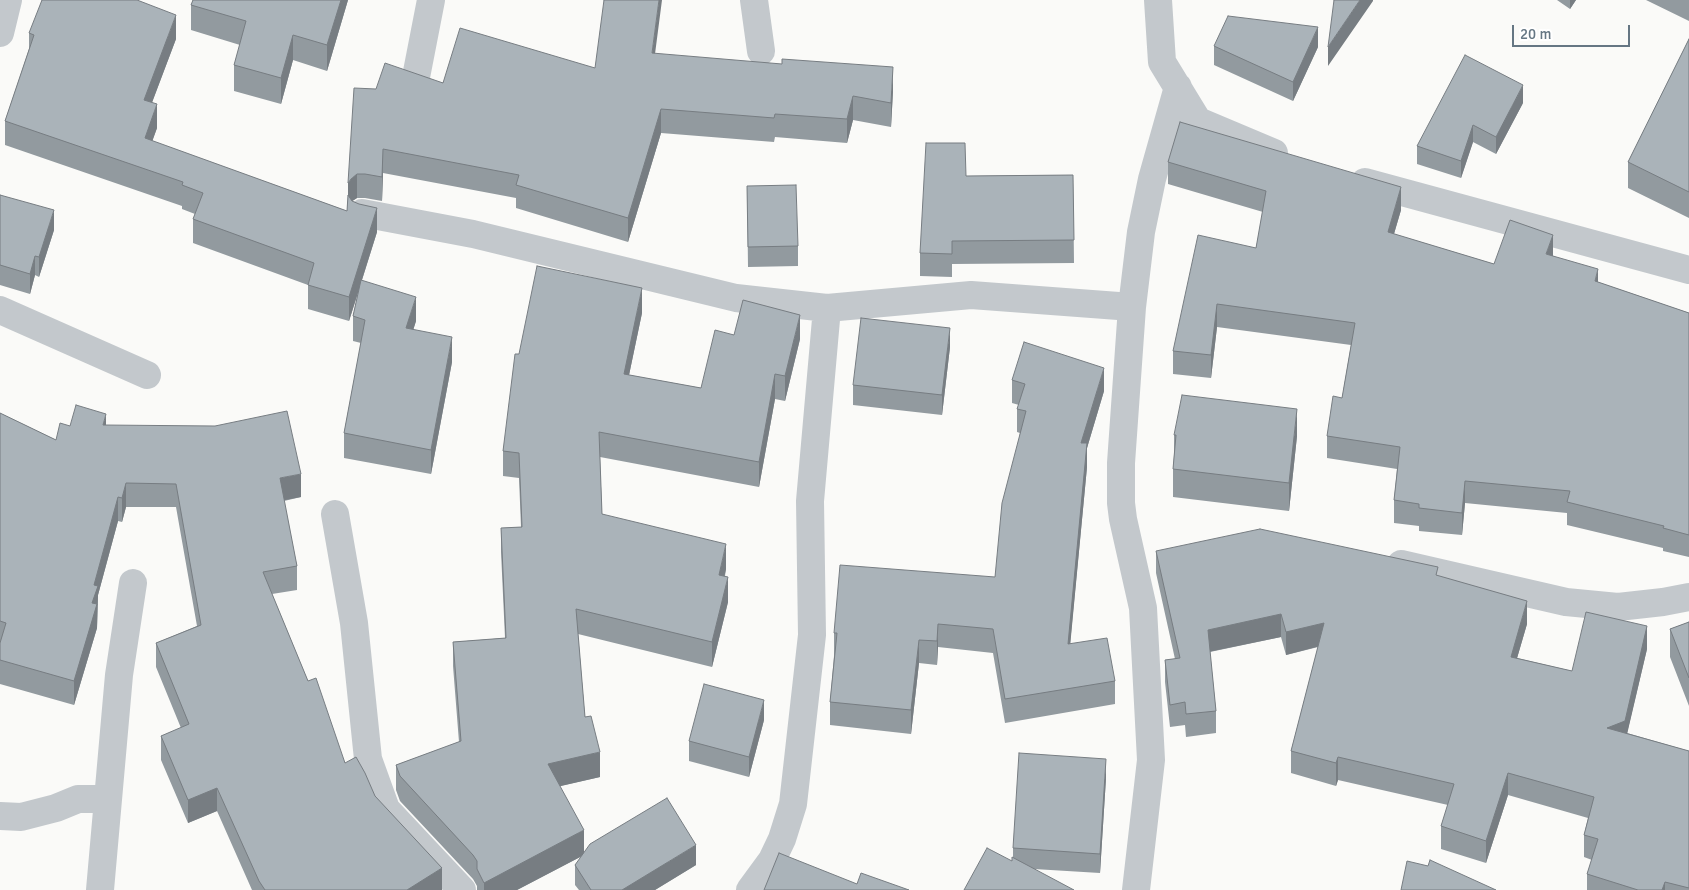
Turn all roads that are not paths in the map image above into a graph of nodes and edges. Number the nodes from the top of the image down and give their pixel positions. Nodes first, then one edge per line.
1 (8, 0) edge
2 (431, 0) edge
3 (754, 0) edge
4 (1158, 0) edge
5 (0, 33) edge
6 (762, 51) dead end
7 (416, 77) edge
8 (1178, 87) junction
9 (1300, 162) edge
10 (1345, 176) edge
11 (362, 212) edge
12 (1689, 270) edge
13 (1132, 307) junction
14 (827, 308) junction
15 (0, 310) edge
16 (147, 376) dead end
17 (335, 514) dead end
18 (1379, 559) edge
19 (133, 583) dead end
20 (1689, 597) edge
21 (108, 799) junction
22 (0, 816) edge
23 (100, 890) edge
24 (462, 890) edge
25 (750, 890) edge
26 (1136, 890) edge

1 - 5 street
2 - 7 street
3 - 6 street
4 - 8 street
8 - 9 street
8 - 13 street
10 - 12 street
11 - 14 street
13 - 14 street
13 - 26 street
14 - 25 street
15 - 16 street
17 - 24 street
18 - 20 street
19 - 21 street
21 - 22 street
21 - 23 street

